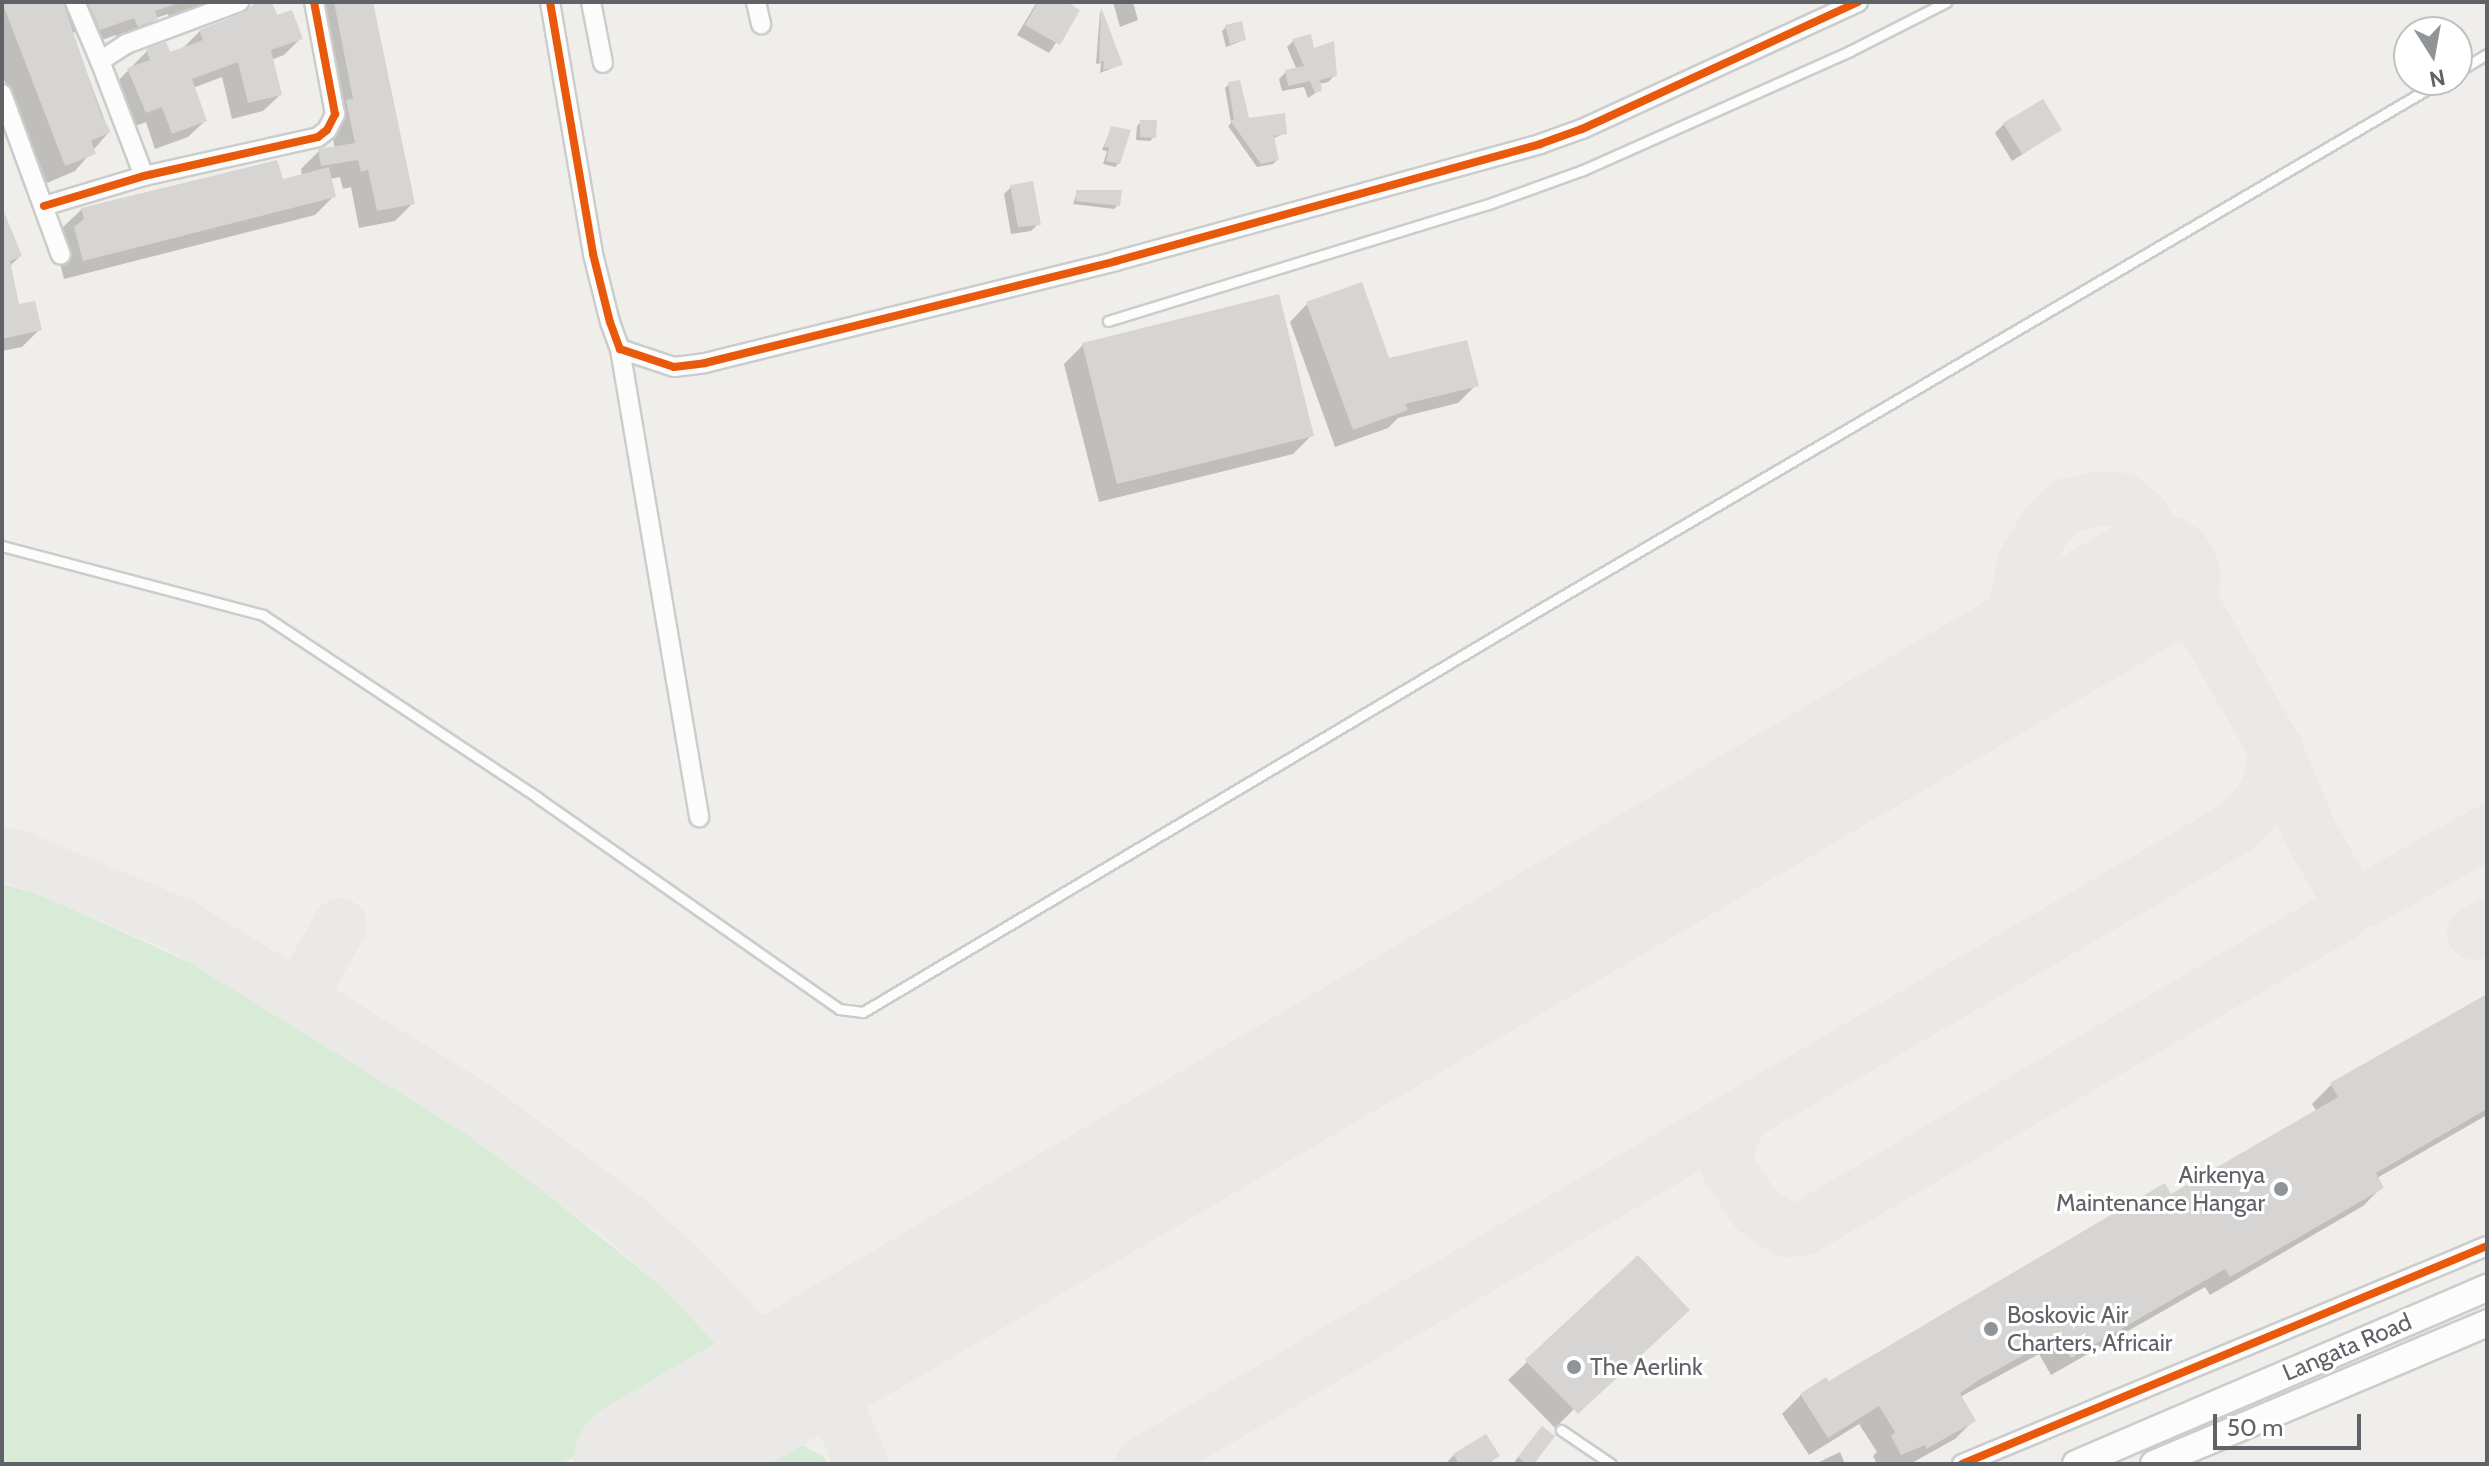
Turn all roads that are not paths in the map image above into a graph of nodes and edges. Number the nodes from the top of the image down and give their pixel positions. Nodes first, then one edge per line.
1 (75, 2) edge
2 (239, 2) edge
3 (314, 2) edge
4 (550, 2) edge
5 (591, 2) edge
6 (756, 2) edge
7 (1858, 2) edge
8 (1946, 2) edge
9 (761, 24) dead end
10 (100, 61) junction
11 (603, 63) dead end
12 (2, 94) edge
13 (2416, 96) edge
14 (144, 176) junction
15 (44, 206) junction
16 (61, 255) dead end
17 (1108, 321) dead end
18 (620, 349) junction
19 (2, 546) edge
20 (699, 817) dead end
21 (2487, 1246) edge
22 (2487, 1288) edge
23 (2487, 1323) edge
24 (1561, 1430) dead end
25 (1611, 1464) edge
26 (1962, 1464) edge
27 (2076, 1464) edge
28 (2154, 1464) edge

1 - 10 street
2 - 10 street
3 - 14 street
4 - 18 street
5 - 11 street
6 - 9 street
7 - 18 street
8 - 17 lane
10 - 14 street
12 - 15 street
13 - 19 lane
14 - 15 street
15 - 16 street
18 - 20 street
21 - 26 street
22 - 27 main road, Langata Road
23 - 28 main road, Langata Road
24 - 25 lane

